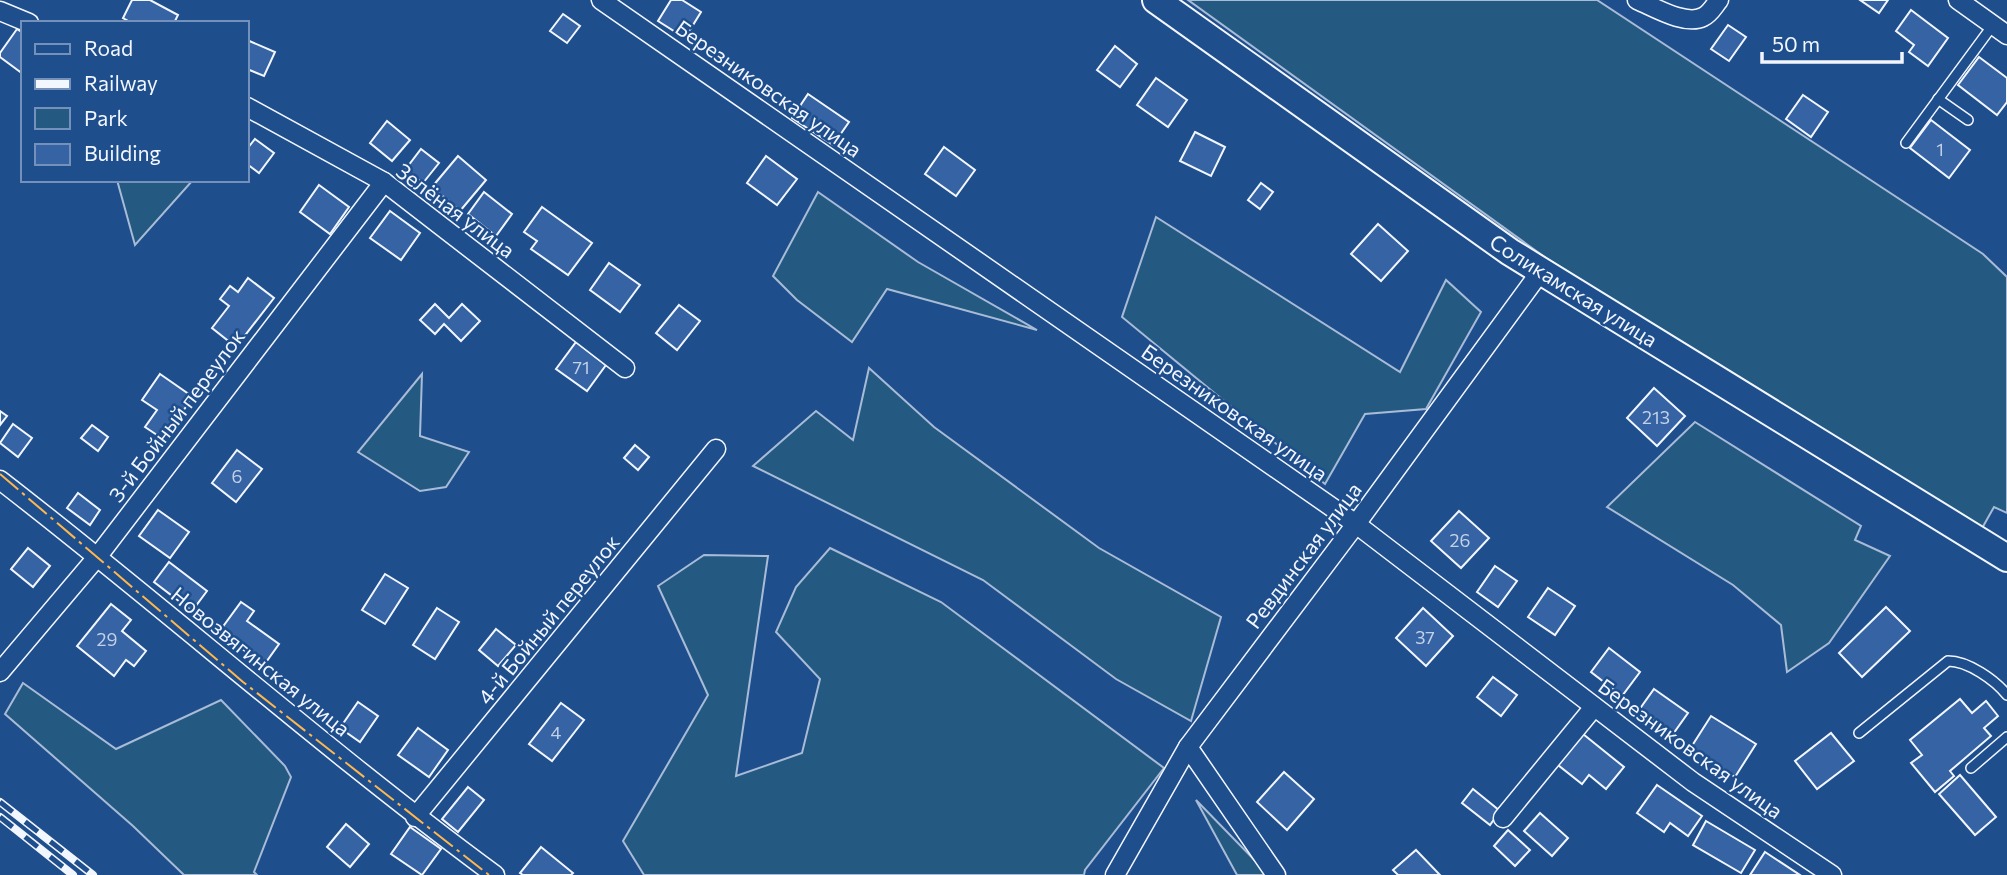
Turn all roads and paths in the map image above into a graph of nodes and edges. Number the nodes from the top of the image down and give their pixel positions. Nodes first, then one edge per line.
1 (601, 0) edge
2 (1156, 0) edge
3 (1637, 0) edge
4 (1719, 0) edge
5 (1958, 0) edge
6 (3, 9) edge
7 (25, 21) edge
8 (2000, 30) edge
9 (1938, 100) junction
10 (248, 108) edge
11 (1968, 120) dead end
12 (1906, 143) dead end
13 (384, 182) junction
14 (1541, 271) junction
15 (625, 368) dead end
16 (716, 449) dead end
17 (0, 480) edge
18 (1356, 524) junction
19 (98, 555) junction
20 (2007, 558) edge
21 (0, 672) edge
22 (2007, 695) edge
23 (1594, 706) junction
24 (1859, 733) dead end
25 (2007, 737) edge
26 (1188, 747) junction
27 (1971, 768) dead end
28 (415, 817) junction
29 (1503, 818) dead end
30 (495, 875) edge
31 (1115, 875) edge
32 (1276, 875) edge
33 (1832, 875) edge

1 - 18 street, Березниковская улица
2 - 14 main road, Соликамская улица
3 - 4 street
5 - 8 street
6 - 7 street
8 - 9 lane
9 - 11 lane
9 - 12 lane
10 - 13 street, Зелёная улица
13 - 15 street, Зелёная улица
13 - 19 street, 3-й Бойный переулок
14 - 18 street, Ревдинская улица
14 - 20 main road, Соликамская улица
16 - 28 street, 4-й Бойный переулок
17 - 19 street, Новозвягинская улица
18 - 23 street, Березниковская улица
18 - 26 street, Ревдинская улица
19 - 21 street, 3-й Бойный переулок
19 - 28 street, Новозвягинская улица
22 - 24 lane
23 - 29 street
23 - 33 street, Березниковская улица
25 - 27 lane
26 - 31 street, Ревдинская улица
26 - 32 street
28 - 30 street, Новозвягинская улица

